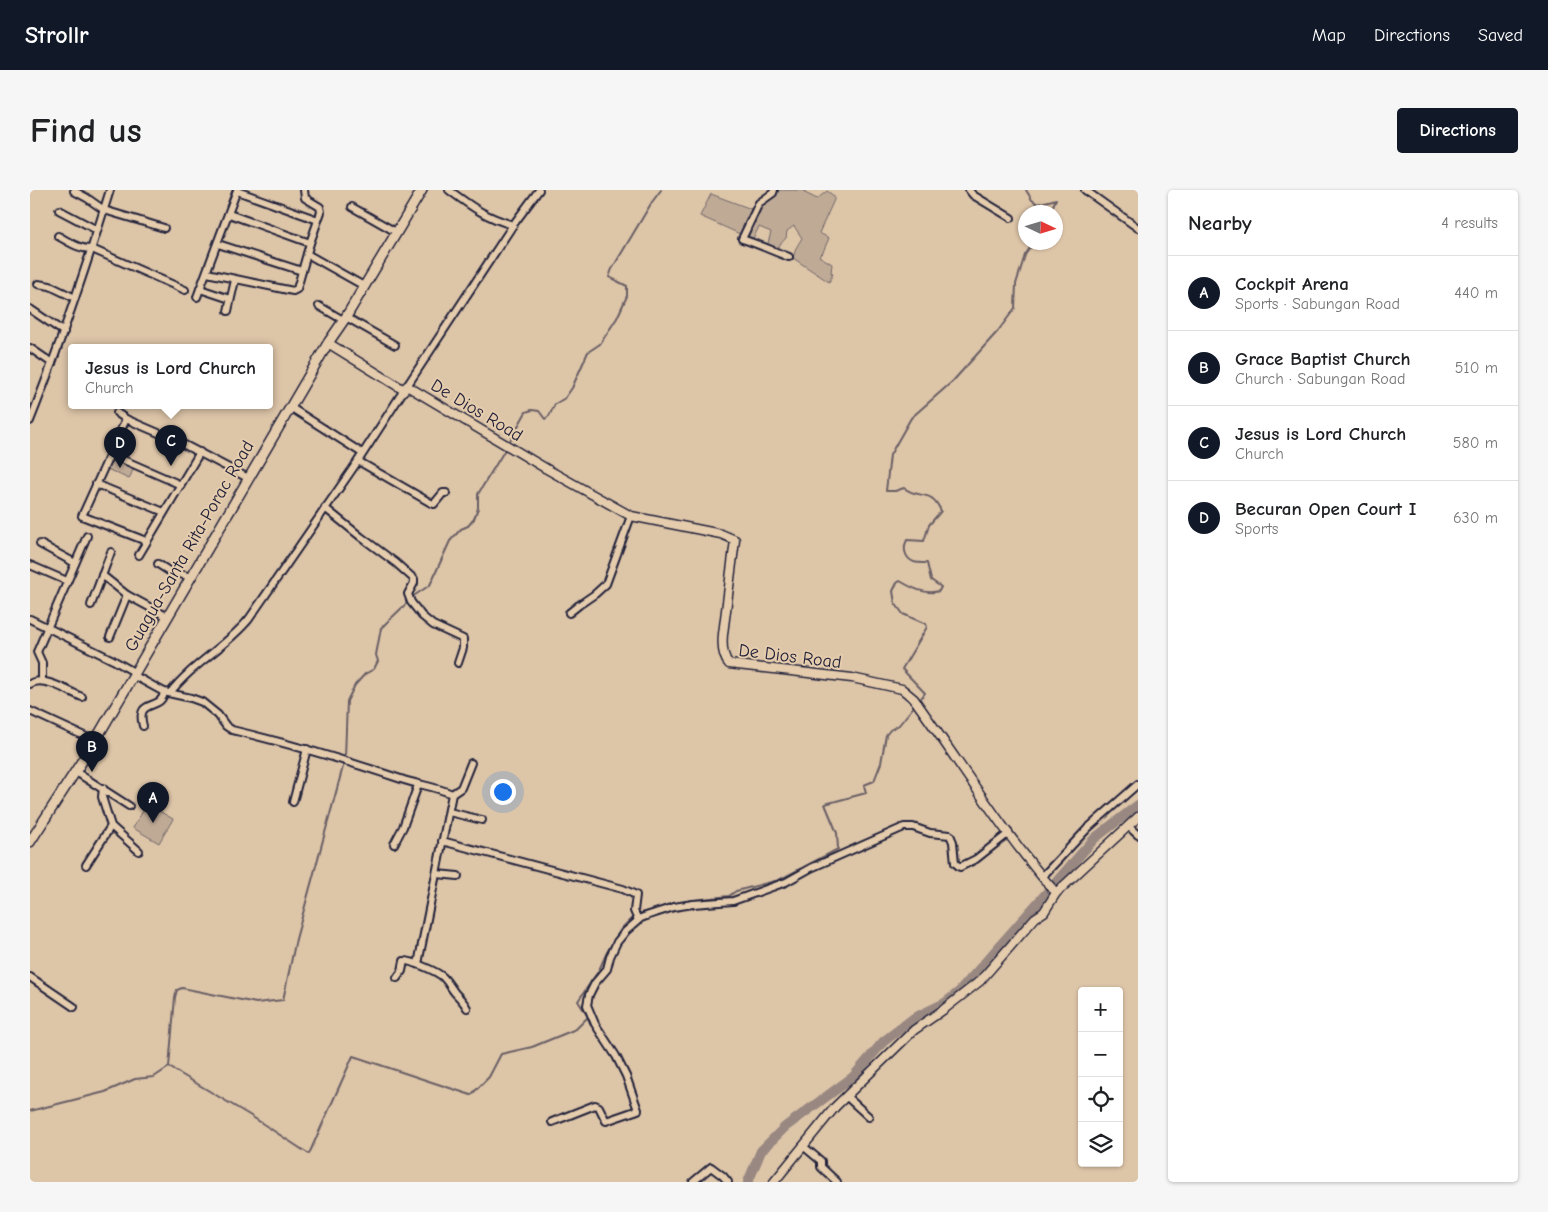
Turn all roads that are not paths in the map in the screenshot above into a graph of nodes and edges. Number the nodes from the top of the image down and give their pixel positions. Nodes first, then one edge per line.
1 (110, 190) edge
2 (304, 190) edge
3 (422, 190) edge
4 (449, 190) edge
5 (539, 190) edge
6 (774, 190) edge
7 (965, 190) edge
8 (969, 190) edge
9 (1085, 190) edge
10 (74, 191) edge
11 (237, 191) edge
12 (352, 207) dead end
13 (60, 210) dead end
14 (104, 210) junction
15 (229, 214) junction
16 (1011, 218) dead end
17 (318, 220) junction
18 (513, 225) junction
19 (164, 228) dead end
20 (1138, 228) edge
21 (97, 230) junction
22 (396, 232) junction
23 (58, 236) dead end
24 (310, 243) junction
25 (218, 244) junction
26 (92, 250) junction
27 (307, 254) junction
28 (789, 257) dead end
29 (302, 271) junction
30 (207, 273) junction
31 (235, 280) junction
32 (38, 284) dead end
33 (364, 286) junction
34 (200, 289) junction
35 (185, 290) dead end
36 (197, 297) dead end
37 (75, 298) junction
38 (230, 299) junction
39 (319, 306) dead end
40 (30, 309) edge
41 (228, 311) dead end
42 (345, 318) junction
43 (64, 332) junction
44 (328, 343) junction
45 (395, 345) dead end
46 (30, 348) edge
47 (52, 363) junction
48 (406, 388) junction
49 (290, 407) junction
50 (117, 412) dead end
51 (126, 419) junction
52 (30, 421) edge
53 (200, 452) junction
54 (362, 453) junction
55 (110, 454) junction
56 (358, 461) junction
57 (248, 478) junction
58 (96, 484) junction
59 (181, 485) junction
60 (446, 493) dead end
61 (325, 508) junction
62 (164, 512) junction
63 (631, 516) junction
64 (87, 536) dead end
65 (146, 541) junction
66 (40, 544) dead end
67 (112, 552) dead end
68 (138, 555) dead end
69 (75, 563) junction
70 (158, 564) dead end
71 (30, 565) edge
72 (102, 575) junction
73 (191, 576) junction
74 (67, 581) junction
75 (127, 595) junction
76 (91, 605) dead end
77 (569, 613) dead end
78 (166, 616) junction
79 (30, 620) edge
80 (48, 627) junction
81 (110, 637) dead end
82 (458, 663) dead end
83 (134, 673) junction
84 (42, 681) junction
85 (30, 684) edge
86 (167, 693) junction
87 (82, 697) dead end
88 (30, 710) edge
89 (143, 726) dead end
90 (95, 741) junction
91 (307, 749) junction
92 (471, 763) dead end
93 (76, 772) junction
94 (1138, 784) edge
95 (418, 785) junction
96 (103, 788) junction
97 (452, 794) junction
98 (293, 802) dead end
99 (129, 806) dead end
100 (448, 812) junction
101 (1138, 817) edge
102 (482, 820) dead end
103 (111, 826) junction
104 (1128, 826) junction
105 (1009, 833) junction
106 (1138, 835) edge
107 (31, 839) edge
108 (442, 841) junction
109 (394, 844) dead end
110 (139, 851) dead end
111 (86, 865) dead end
112 (437, 874) junction
113 (458, 876) dead end
114 (1044, 880) junction
115 (1055, 892) junction
116 (636, 916) junction
117 (418, 964) junction
118 (30, 977) edge
119 (397, 978) dead end
120 (74, 1007) dead end
121 (468, 1008) dead end
122 (846, 1096) junction
123 (869, 1117) dead end
124 (552, 1122) dead end
125 (803, 1146) junction
126 (693, 1182) edge
127 (728, 1182) edge
128 (774, 1182) edge
129 (837, 1182) edge

1 - 14 street
2 - 17 street
3 - 22 main road, Guagua-Santa Rita-Porac Road
4 - 18 street
5 - 18 street
6 - 28 street
7 - 8 street
8 - 16 street
9 - 20 street
10 - 14 street
11 - 15 street
11 - 17 street
12 - 22 street
13 - 21 street
14 - 19 street
14 - 21 street
15 - 24 street
15 - 25 street
17 - 24 street
18 - 48 street
21 - 26 street
22 - 33 main road, Guagua-Santa Rita-Porac Road
23 - 26 street
24 - 27 street
25 - 29 street
25 - 30 street
26 - 35 street
26 - 37 street
27 - 29 street
27 - 33 street
29 - 31 street
30 - 31 street
30 - 34 street
31 - 38 street
32 - 37 street
33 - 42 main road, Guagua-Santa Rita-Porac Road
34 - 36 street
34 - 38 street
37 - 43 street
38 - 41 street
39 - 42 street
40 - 43 street
42 - 44 main road, Guagua-Santa Rita-Porac Road
42 - 45 street
43 - 47 street
44 - 48 street, De Dios Road
44 - 49 main road, Guagua-Santa Rita-Porac Road
46 - 47 street
47 - 52 street
48 - 54 street
48 - 63 street, De Dios Road
49 - 54 street
49 - 57 main road, Guagua-Santa Rita-Porac Road
50 - 51 street
51 - 53 street
51 - 55 street
53 - 57 street
53 - 59 street
54 - 56 street
55 - 58 street
55 - 59 street
56 - 60 street
56 - 61 street
57 - 73 main road, Guagua-Santa Rita-Porac Road
58 - 62 street
58 - 65 street
59 - 62 street
61 - 82 street
61 - 86 street
62 - 65 street
63 - 77 street
63 - 105 street, De Dios Road
64 - 69 street
65 - 68 street
66 - 69 street
67 - 72 street
69 - 74 street
70 - 73 street
71 - 74 street
72 - 75 street
72 - 76 street
73 - 78 main road, Guagua-Santa Rita-Porac Road
74 - 80 street
75 - 78 street
75 - 81 street
78 - 83 main road, Guagua-Santa Rita-Porac Road
79 - 80 street
80 - 83 street
80 - 84 street
83 - 86 street
83 - 90 main road, Guagua-Santa Rita-Porac Road
84 - 85 street
84 - 87 street
86 - 89 street
86 - 91 street
88 - 90 street
90 - 93 main road, Guagua-Santa Rita-Porac Road
91 - 95 street
91 - 98 street
92 - 97 street
93 - 96 street
93 - 107 main road, Guagua-Santa Rita-Porac Road
94 - 114 street
95 - 97 street
95 - 109 street
96 - 99 street
96 - 103 street
97 - 100 street
100 - 102 street
100 - 108 street
101 - 104 street
103 - 110 street
103 - 111 street
104 - 106 street
104 - 115 street
105 - 114 street, De Dios Road
105 - 116 street
108 - 112 street
108 - 116 street
112 - 113 street
112 - 117 street
114 - 115 street, De Dios Road
115 - 122 street
116 - 124 street
117 - 119 street
117 - 121 street
118 - 120 street
122 - 123 street
122 - 125 street
125 - 128 street
125 - 129 street
126 - 127 street

